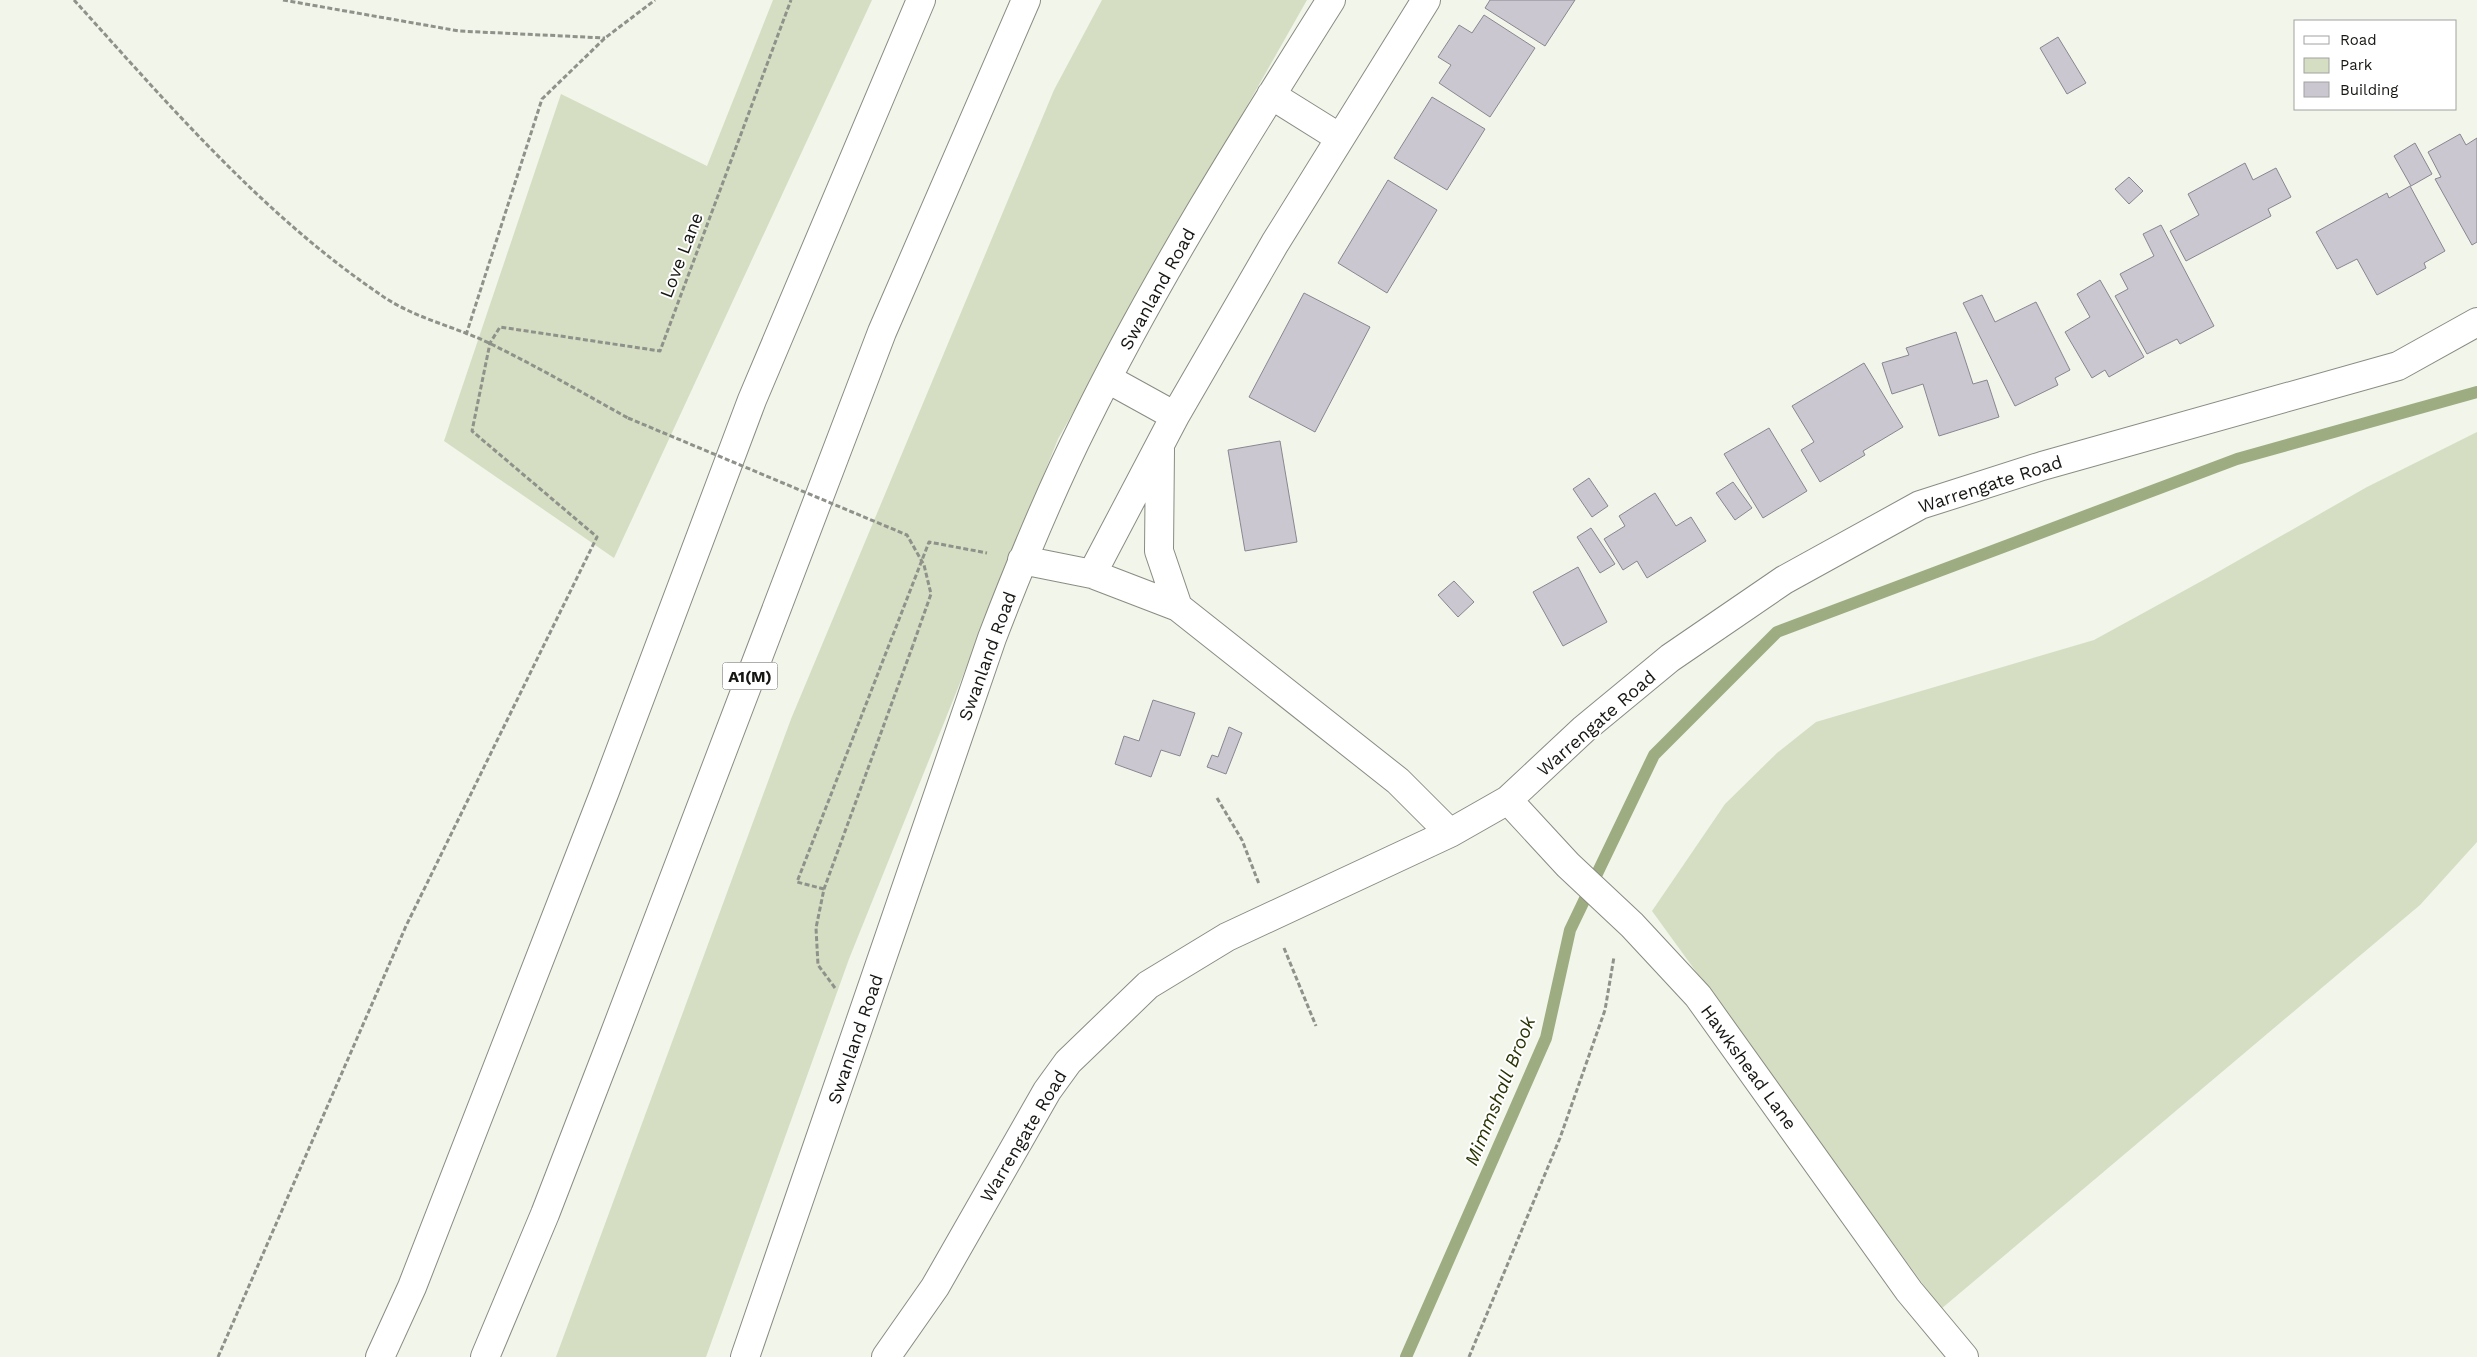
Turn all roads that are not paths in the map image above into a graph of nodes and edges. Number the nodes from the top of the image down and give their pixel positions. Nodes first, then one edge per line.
1 (922, 0) edge
2 (1026, 0) edge
3 (1331, 0) edge
4 (1426, 0) edge
5 (1271, 95) junction
6 (1340, 138) junction
7 (2477, 322) edge
8 (1108, 379) junction
9 (1175, 416) junction
10 (1160, 444) junction
11 (1022, 560) junction
12 (1092, 574) junction
13 (1178, 607) junction
14 (1508, 800) junction
15 (1450, 833) junction
16 (380, 1357) edge
17 (485, 1357) edge
18 (745, 1357) edge
19 (886, 1357) edge
20 (1964, 1357) edge

1 - 16 main road
2 - 17 main road, A1(M)
3 - 5 main road, Swanland Road
4 - 6 main road
5 - 6 main road
5 - 8 main road, Swanland Road
6 - 9 main road
7 - 14 main road, Warrengate Road
8 - 9 main road
8 - 11 main road, Swanland Road
9 - 10 main road
10 - 12 main road
10 - 13 main road
11 - 12 main road
11 - 18 main road, Swanland Road
12 - 13 main road
13 - 15 main road
14 - 15 main road, Warrengate Road
14 - 20 main road, Hawkshead Lane
15 - 19 main road, Warrengate Road

